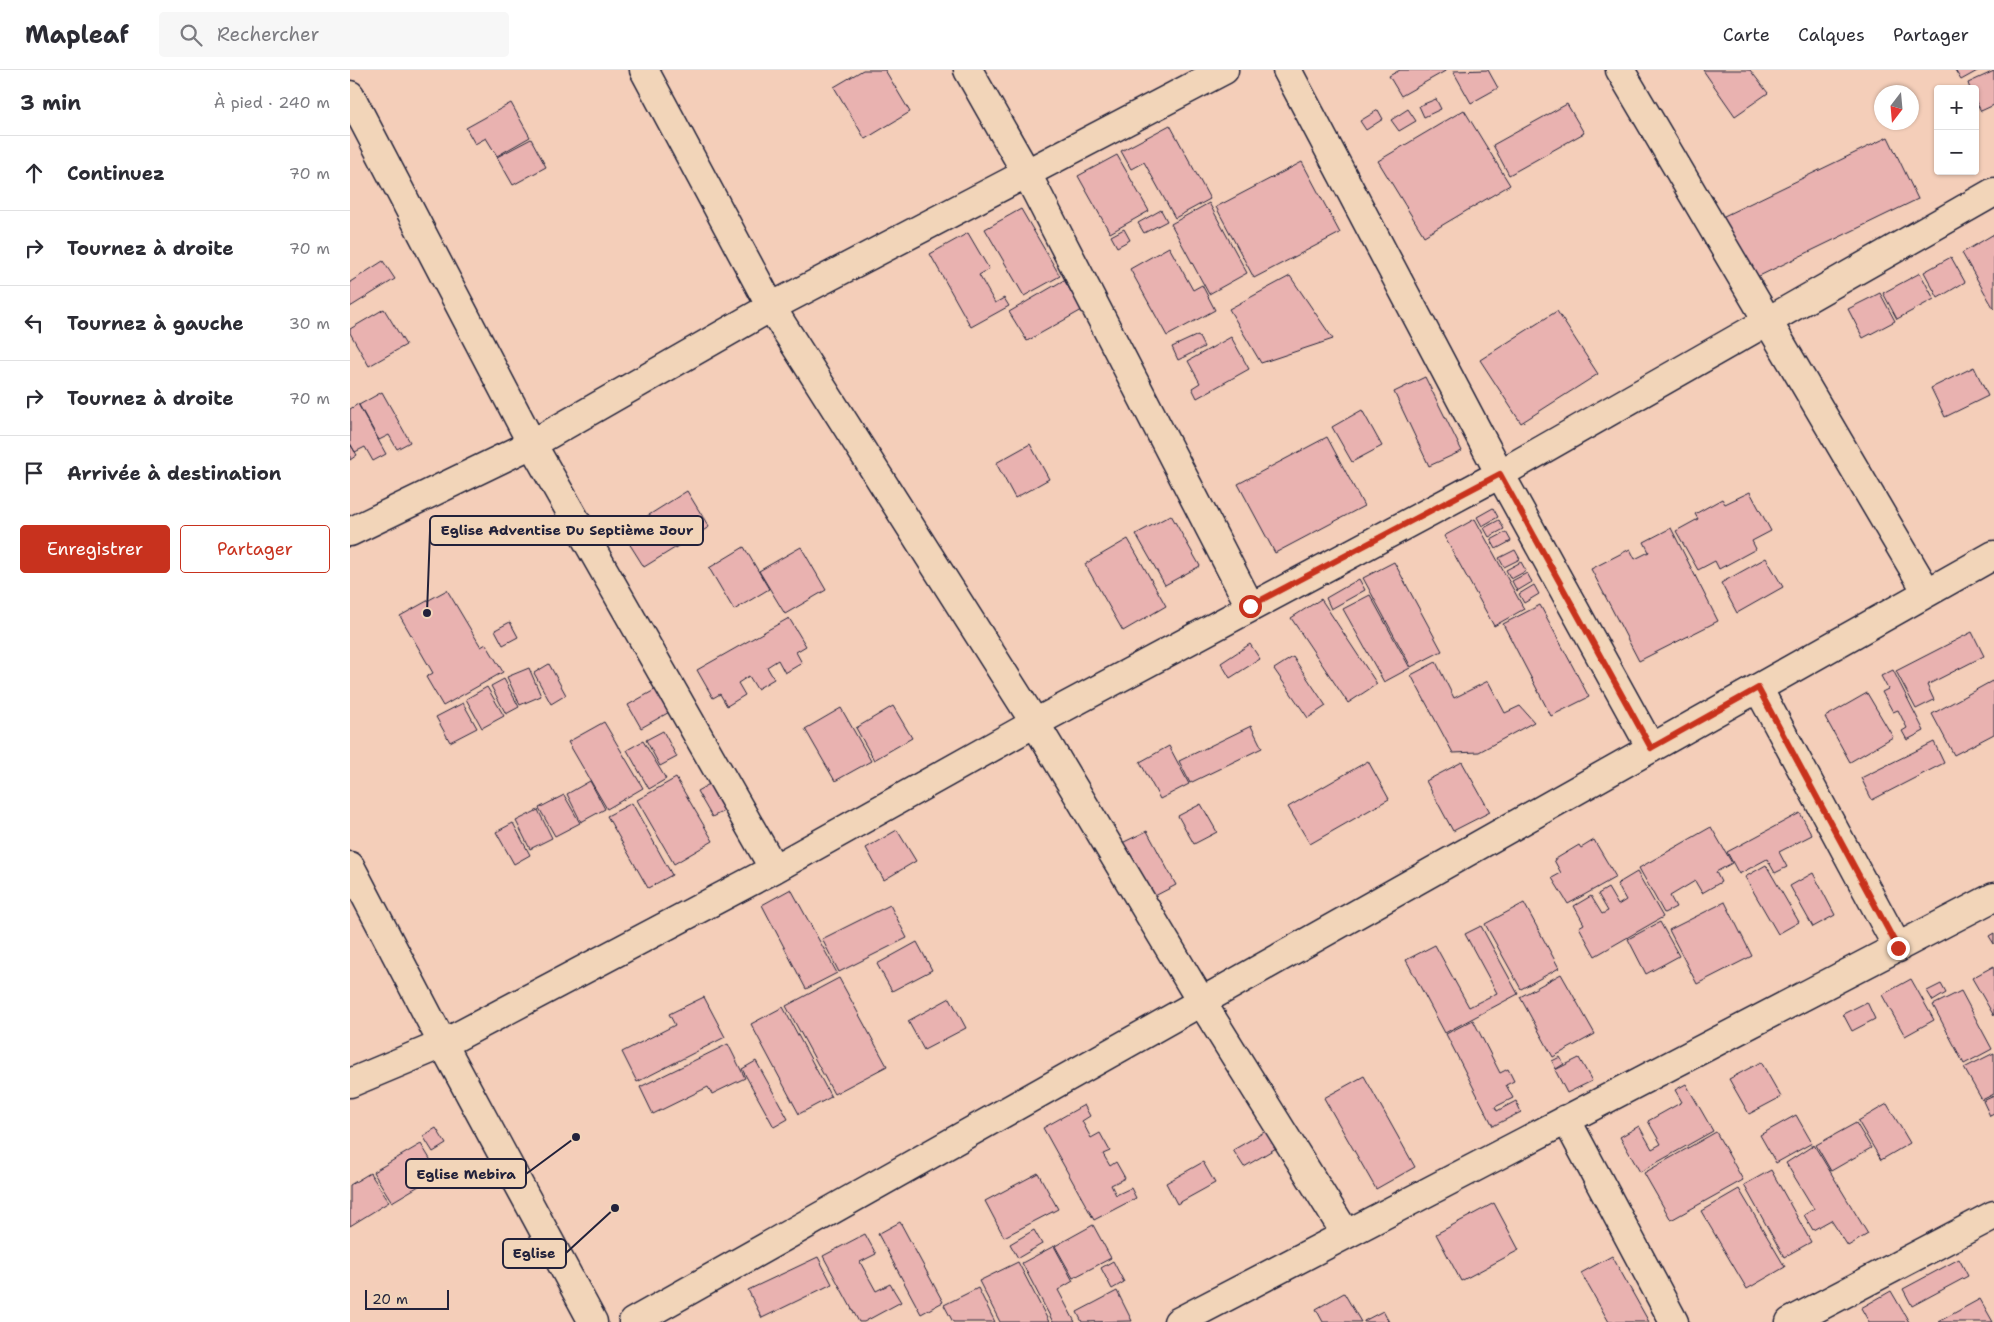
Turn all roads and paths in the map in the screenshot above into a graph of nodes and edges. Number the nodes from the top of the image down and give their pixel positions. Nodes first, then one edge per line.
1 (644, 70) edge
2 (968, 70) edge
3 (1224, 70) edge
4 (1287, 70) edge
5 (1620, 70) edge
6 (350, 95) edge
7 (1027, 174) junction
8 (1994, 192) edge
9 (771, 308) junction
10 (1767, 321) junction
11 (532, 444) junction
12 (1500, 474) junction
13 (350, 532) edge
14 (1994, 555) edge
15 (1927, 592) junction
16 (1250, 606) junction
17 (1758, 688) junction
18 (1035, 723) junction
19 (1651, 748) junction
20 (350, 866) edge
21 (774, 869) junction
22 (1994, 897) edge
23 (1898, 948) junction
24 (1201, 1001) junction
25 (443, 1044) junction
26 (350, 1083) edge
27 (1566, 1119) junction
28 (1994, 1215) edge
29 (1346, 1234) junction
30 (593, 1322) edge
31 (632, 1322) edge
32 (1178, 1322) edge
33 (1674, 1322) edge
34 (1790, 1322) edge

1 - 9 street
2 - 7 street
3 - 7 street
4 - 12 street
5 - 10 street
6 - 11 street
7 - 9 street
7 - 16 street
8 - 10 street
9 - 11 street
9 - 18 street
10 - 12 street
10 - 15 street
11 - 13 street
11 - 21 street
12 - 16 street
12 - 19 street
14 - 15 street
15 - 17 street
16 - 18 street
17 - 19 street
17 - 23 street
18 - 21 street
18 - 24 street
19 - 24 street
20 - 25 street
21 - 25 street
22 - 23 street
23 - 27 street
24 - 29 street
24 - 31 street
25 - 26 street
25 - 30 street
27 - 29 street
27 - 33 street
28 - 34 street
29 - 32 street

